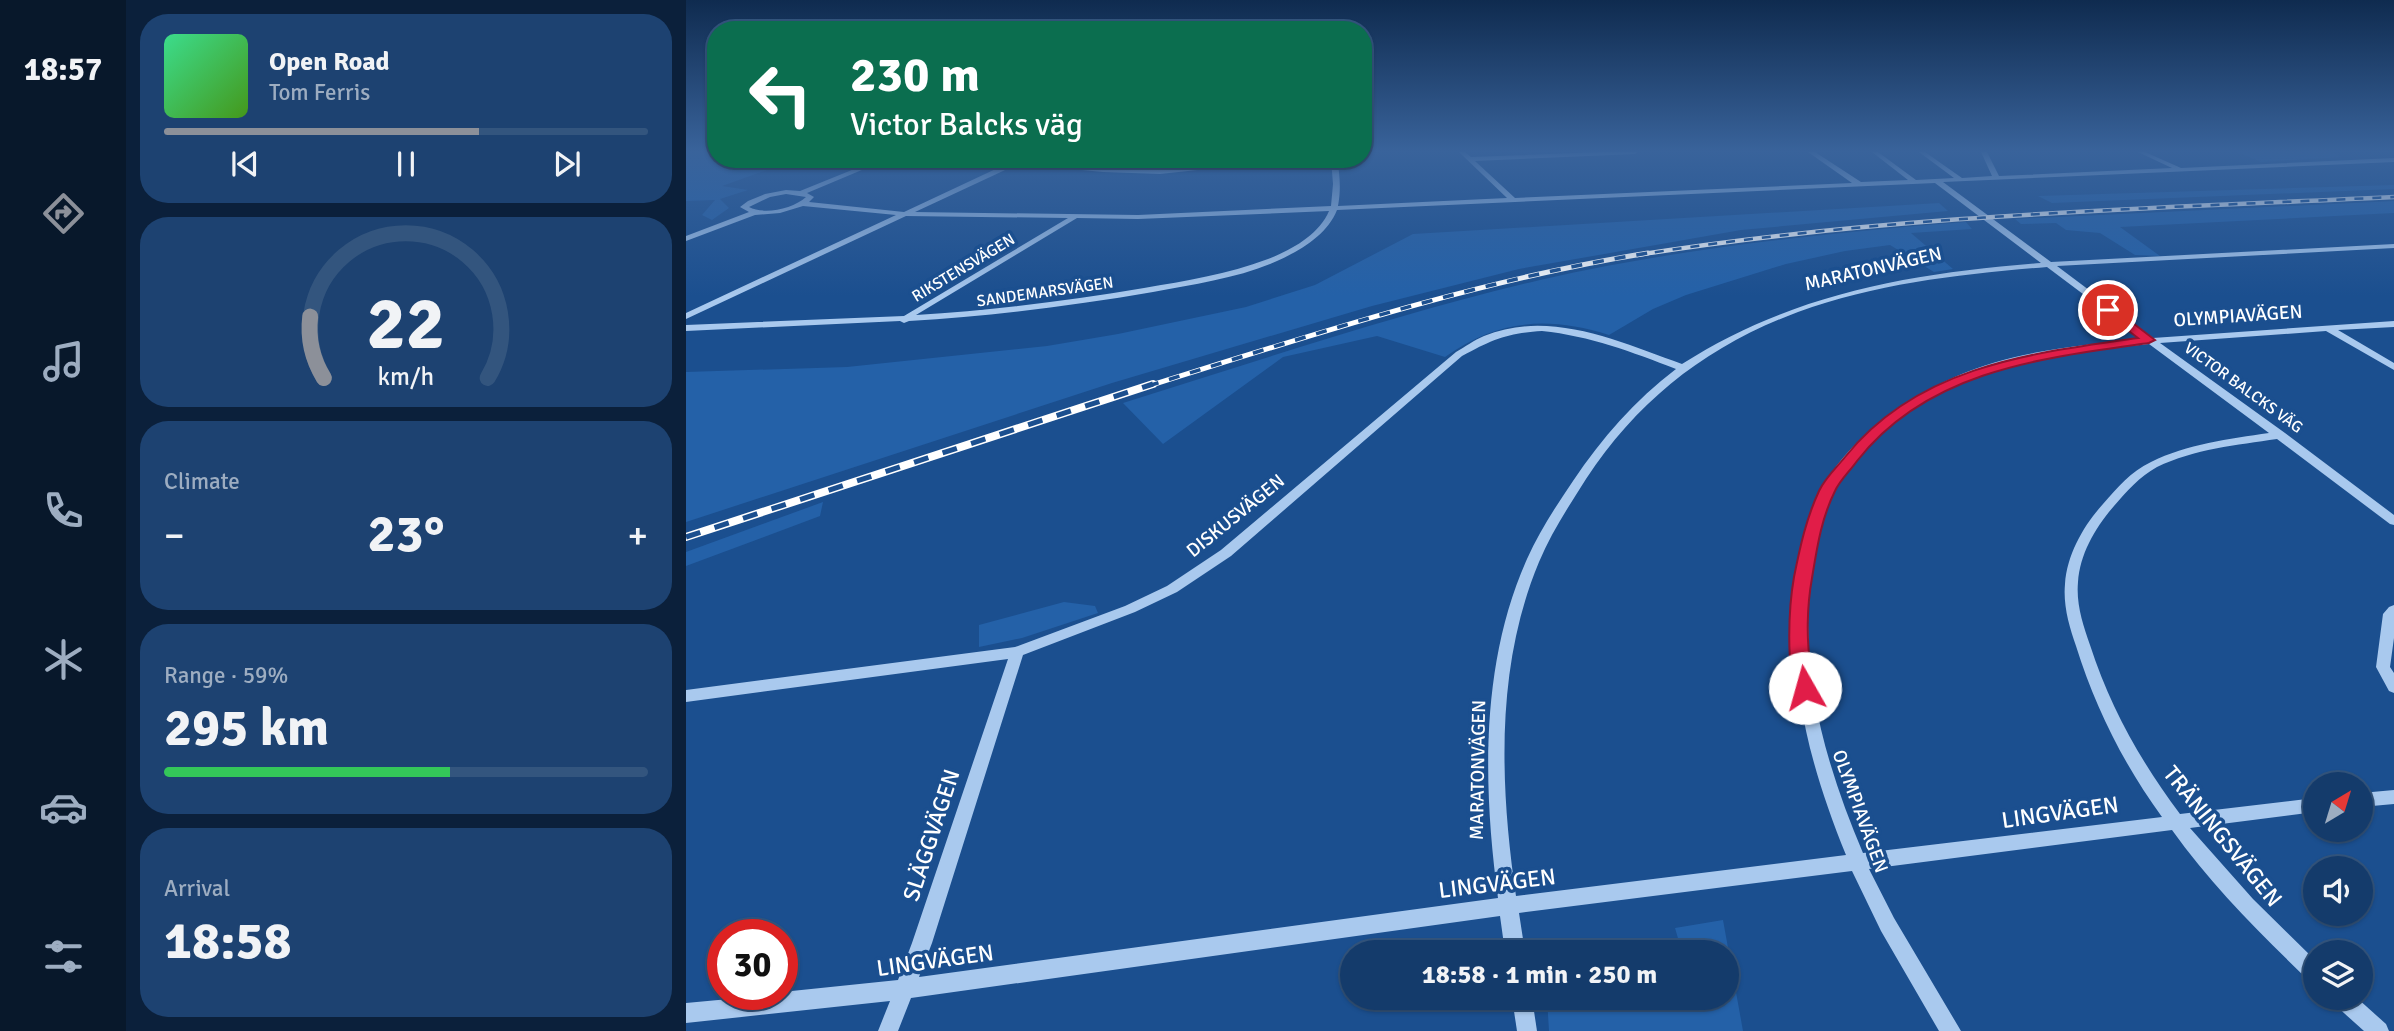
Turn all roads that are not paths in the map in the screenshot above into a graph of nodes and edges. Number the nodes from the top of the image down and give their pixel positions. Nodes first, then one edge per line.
1 (758, 200) edge
2 (807, 200) edge
3 (935, 200) edge
4 (1334, 200) edge
5 (1510, 200) edge
6 (1962, 200) edge
7 (803, 204) junction
8 (1334, 208) junction
9 (755, 213) junction
10 (905, 214) junction
11 (1074, 218) junction
12 (686, 239) edge
13 (2394, 246) edge
14 (2048, 264) junction
15 (686, 316) edge
16 (904, 320) junction
17 (2394, 324) edge
18 (686, 328) edge
19 (2328, 328) junction
20 (2149, 340) junction
21 (2394, 367) edge
22 (1684, 368) junction
23 (2281, 435) junction
24 (2394, 521) edge
25 (2394, 610) edge
26 (1017, 652) junction
27 (2394, 687) edge
28 (686, 696) edge
29 (2394, 797) edge
30 (2373, 799) edge
31 (2303, 806) edge
32 (2175, 821) junction
33 (1859, 863) junction
34 (1506, 906) junction
35 (1513, 940) edge
36 (2303, 962) edge
37 (906, 989) junction
38 (1524, 1010) edge
39 (2355, 1010) edge
40 (686, 1013) edge
41 (888, 1031) edge
42 (1527, 1031) edge
43 (1951, 1031) edge
44 (2379, 1031) edge

1 - 9 street
2 - 7 street
3 - 10 street
4 - 8 street
5 - 8 street
6 - 14 street, VICTOR BALCKS VÄG
7 - 9 street
7 - 10 street
8 - 11 street
8 - 16 street, SANDEMARSVÄGEN
9 - 12 street
10 - 11 street
10 - 15 street
11 - 16 street, RIKSTENSVÄGEN
13 - 14 street, MARATONVÄGEN
14 - 20 street, VICTOR BALCKS VÄG
14 - 22 street, MARATONVÄGEN
16 - 18 street, SANDEMARSVÄGEN
17 - 19 street, OLYMPIAVÄGEN
19 - 20 street, OLYMPIAVÄGEN
19 - 21 street
20 - 23 street, VICTOR BALCKS VÄG
20 - 33 street, OLYMPIAVÄGEN
22 - 26 street, DISKUSVÄGEN
22 - 34 street, MARATONVÄGEN
23 - 24 street, VICTOR BALCKS VÄG
23 - 32 street, TRÄNINGSVÄGEN
25 - 27 street
26 - 28 street, DISKUSVÄGEN
26 - 37 street, SLÄGGVÄGEN
29 - 30 street
31 - 32 street, LINGVÄGEN
32 - 33 street, LINGVÄGEN
32 - 36 street, TRÄNINGSVÄGEN
33 - 34 street, LINGVÄGEN
33 - 43 street, OLYMPIAVÄGEN
34 - 35 street, MARATONVÄGEN
34 - 37 street, LINGVÄGEN
37 - 40 street, LINGVÄGEN
37 - 41 street, SLÄGGVÄGEN
38 - 42 street
39 - 44 street

